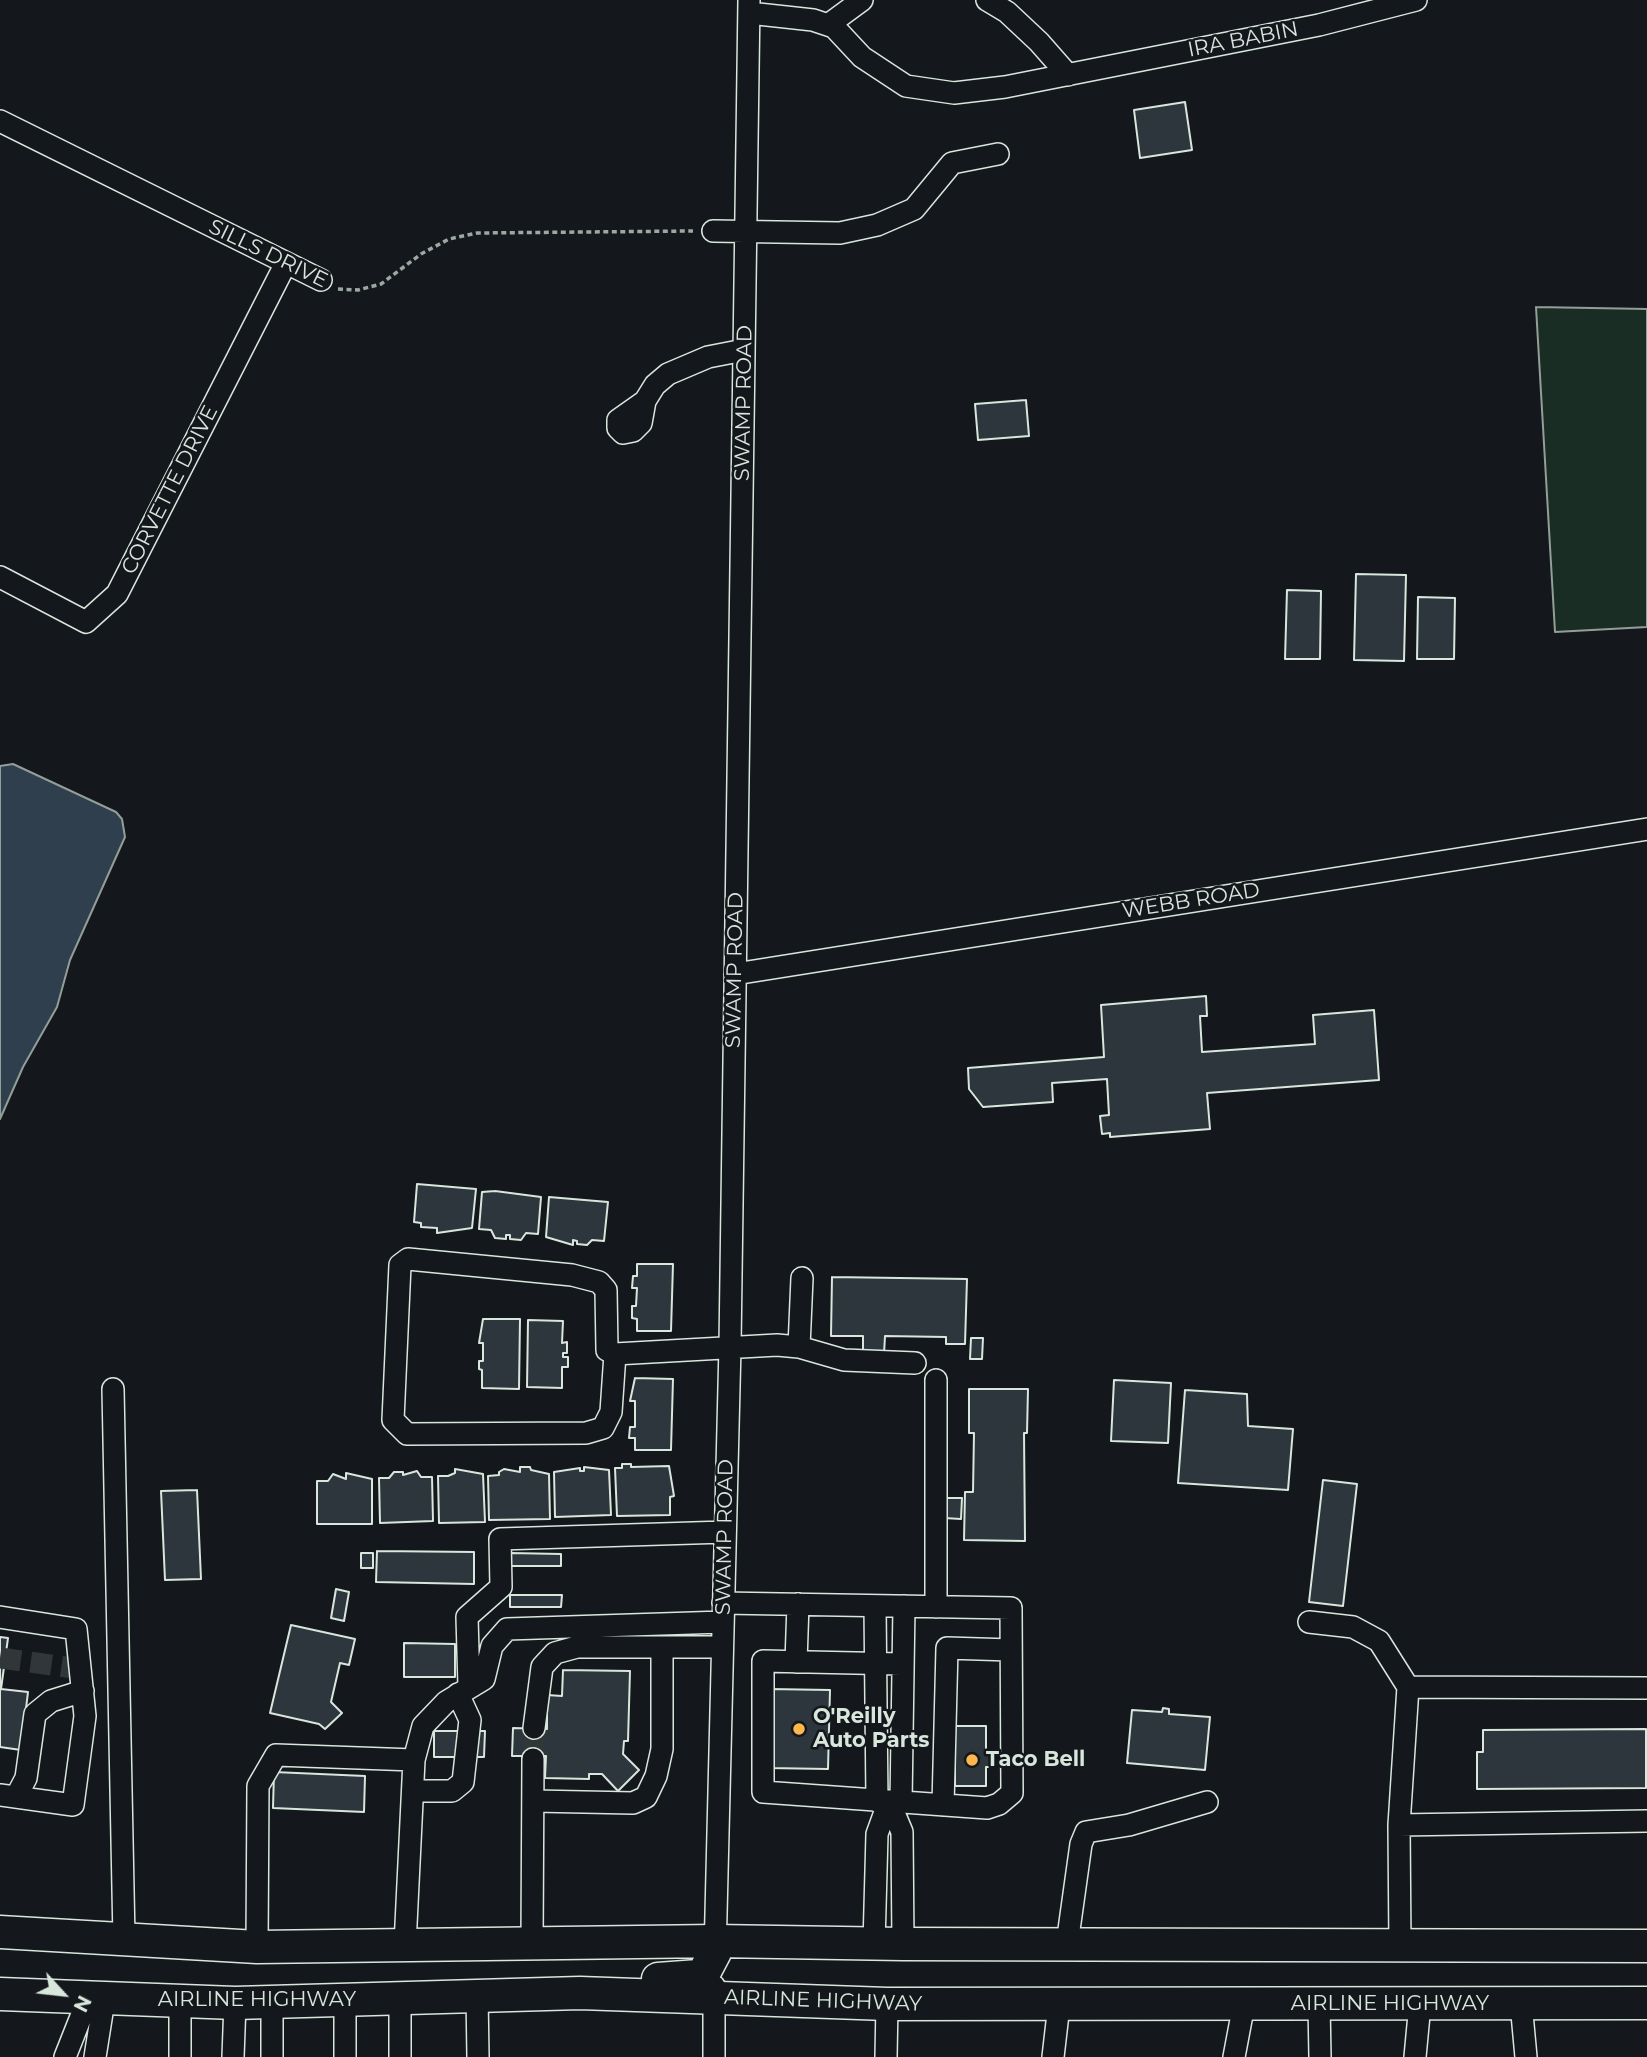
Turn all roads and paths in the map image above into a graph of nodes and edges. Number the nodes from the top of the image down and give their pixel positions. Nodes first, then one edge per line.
1 (862, 0) edge
2 (987, 0) edge
3 (1416, 0) edge
4 (749, 6) edge
5 (828, 25) junction
6 (1068, 75) junction
7 (0, 121) edge
8 (998, 155) dead end
9 (713, 231) joint
10 (746, 233) junction
11 (286, 263) junction
12 (321, 280) joint
13 (744, 350) junction
14 (645, 401) dead end
15 (0, 577) edge
16 (1647, 829) edge
17 (735, 974) junction
18 (802, 1278) dead end
19 (730, 1346) junction
20 (799, 1347) junction
21 (688, 1349) junction
22 (615, 1354) junction
23 (915, 1363) dead end
24 (729, 1369) junction
25 (936, 1380) dead end
26 (113, 1389) dead end
27 (725, 1532) junction
28 (798, 1604) junction
29 (875, 1606) junction
30 (904, 1606) junction
31 (936, 1607) junction
32 (723, 1613) junction
33 (0, 1617) edge
34 (1309, 1622) dead end
35 (662, 1647) junction
36 (722, 1647) junction
37 (1011, 1650) junction
38 (796, 1662) junction
39 (877, 1663) junction
40 (901, 1664) junction
41 (1408, 1687) junction
42 (1647, 1688) edge
43 (463, 1690) junction
44 (83, 1691) junction
45 (534, 1728) tunnel mouth
46 (533, 1759) tunnel mouth
47 (414, 1760) junction
48 (413, 1791) junction
49 (8, 1796) edge
50 (534, 1801) junction
51 (889, 1801) junction
52 (1207, 1802) dead end
53 (943, 1805) junction
54 (1647, 1821) edge
55 (1399, 1825) junction
56 (5, 1934) edge
57 (124, 1939) junction
58 (669, 1941) junction
59 (532, 1942) junction
60 (888, 1944) junction
61 (1067, 1944) junction
62 (405, 1945) junction
63 (1647, 1946) edge
64 (257, 1947) junction
65 (715, 1947) junction
66 (1400, 1947) junction
67 (589, 1986) junction
68 (1647, 1986) edge
69 (0, 1994) edge
70 (477, 1995) junction
71 (714, 1997) junction
72 (400, 1998) junction
73 (96, 1999) junction
74 (345, 2000) junction
75 (180, 2001) junction
76 (235, 2003) junction
77 (272, 2003) junction
78 (1521, 2003) junction
79 (1647, 2003) edge
80 (887, 2004) junction
81 (1244, 2004) junction
82 (1319, 2004) junction
83 (1420, 2004) junction
84 (1059, 2005) junction
85 (65, 2057) edge
86 (95, 2057) edge
87 (180, 2057) edge
88 (233, 2057) edge
89 (272, 2057) edge
90 (345, 2057) edge
91 (400, 2057) edge
92 (478, 2057) edge
93 (714, 2057) edge
94 (886, 2057) edge
95 (1053, 2057) edge
96 (1234, 2057) edge
97 (1320, 2057) edge
98 (1415, 2057) edge
99 (1527, 2057) edge

1 - 5 street
2 - 6 street
3 - 6 street, IRA BABIN
4 - 5 street
4 - 10 street, SWAMP ROAD
5 - 6 street, IRA BABIN
7 - 11 street, SILLS DRIVE
8 - 10 street
9 - 10 street
9 - 12 path, SILLS DRIVE
10 - 13 street, SWAMP ROAD
11 - 12 street, SILLS DRIVE
11 - 15 street, CORVETTE DRIVE
13 - 14 street
13 - 17 street, SWAMP ROAD
16 - 17 street, WEBB ROAD
17 - 19 street, SWAMP ROAD
18 - 20 street
19 - 20 street
19 - 21 street
19 - 24 street, SWAMP ROAD
20 - 23 street
21 - 22 street
21 - 24 street
22 - 22 street
24 - 27 street, SWAMP ROAD
25 - 31 street
26 - 57 street
27 - 32 street, SWAMP ROAD
27 - 43 street
28 - 29 street
28 - 32 street
28 - 38 street
29 - 30 street
29 - 39 street
30 - 31 street
30 - 40 street
31 - 37 street
32 - 36 street, SWAMP ROAD
32 - 43 street
33 - 44 street
34 - 41 street
35 - 36 street
35 - 45 street
35 - 50 street
36 - 65 street, SWAMP ROAD
37 - 53 street
37 - 53 street
38 - 39 street
38 - 51 street
39 - 40 street
39 - 51 street
40 - 51 street
41 - 42 street
41 - 55 street
43 - 47 street
43 - 48 street
44 - 49 street
44 - 49 street
46 - 50 street
47 - 48 street
47 - 64 street
48 - 62 street
50 - 59 street
51 - 53 street
51 - 60 street
51 - 60 street
52 - 61 street
54 - 55 street
55 - 66 street
56 - 57 highway
57 - 64 highway
58 - 59 highway
58 - 65 highway
58 - 67 highway
59 - 62 highway
60 - 61 highway
60 - 65 highway
61 - 66 highway
62 - 64 highway
63 - 66 highway
65 - 67 highway
65 - 71 street, SWAMP ROAD
67 - 70 highway, AIRLINE HIGHWAY
67 - 71 highway, AIRLINE HIGHWAY
68 - 78 highway
69 - 73 highway, AIRLINE HIGHWAY
70 - 72 highway, AIRLINE HIGHWAY
70 - 92 street
71 - 80 highway, AIRLINE HIGHWAY
71 - 93 street, SWAMP ROAD
72 - 74 highway, AIRLINE HIGHWAY
72 - 91 street
73 - 75 highway, AIRLINE HIGHWAY
73 - 85 street
73 - 86 street
74 - 77 highway, AIRLINE HIGHWAY
74 - 90 street
75 - 76 highway, AIRLINE HIGHWAY
75 - 87 street
76 - 77 highway, AIRLINE HIGHWAY
76 - 88 street
77 - 89 street
78 - 79 highway, AIRLINE HIGHWAY
78 - 83 highway, AIRLINE HIGHWAY
78 - 99 street
80 - 84 highway, AIRLINE HIGHWAY
80 - 94 street
81 - 82 highway, AIRLINE HIGHWAY
81 - 84 highway, AIRLINE HIGHWAY
81 - 96 street
82 - 83 highway, AIRLINE HIGHWAY
82 - 97 street
83 - 98 street
84 - 95 street

